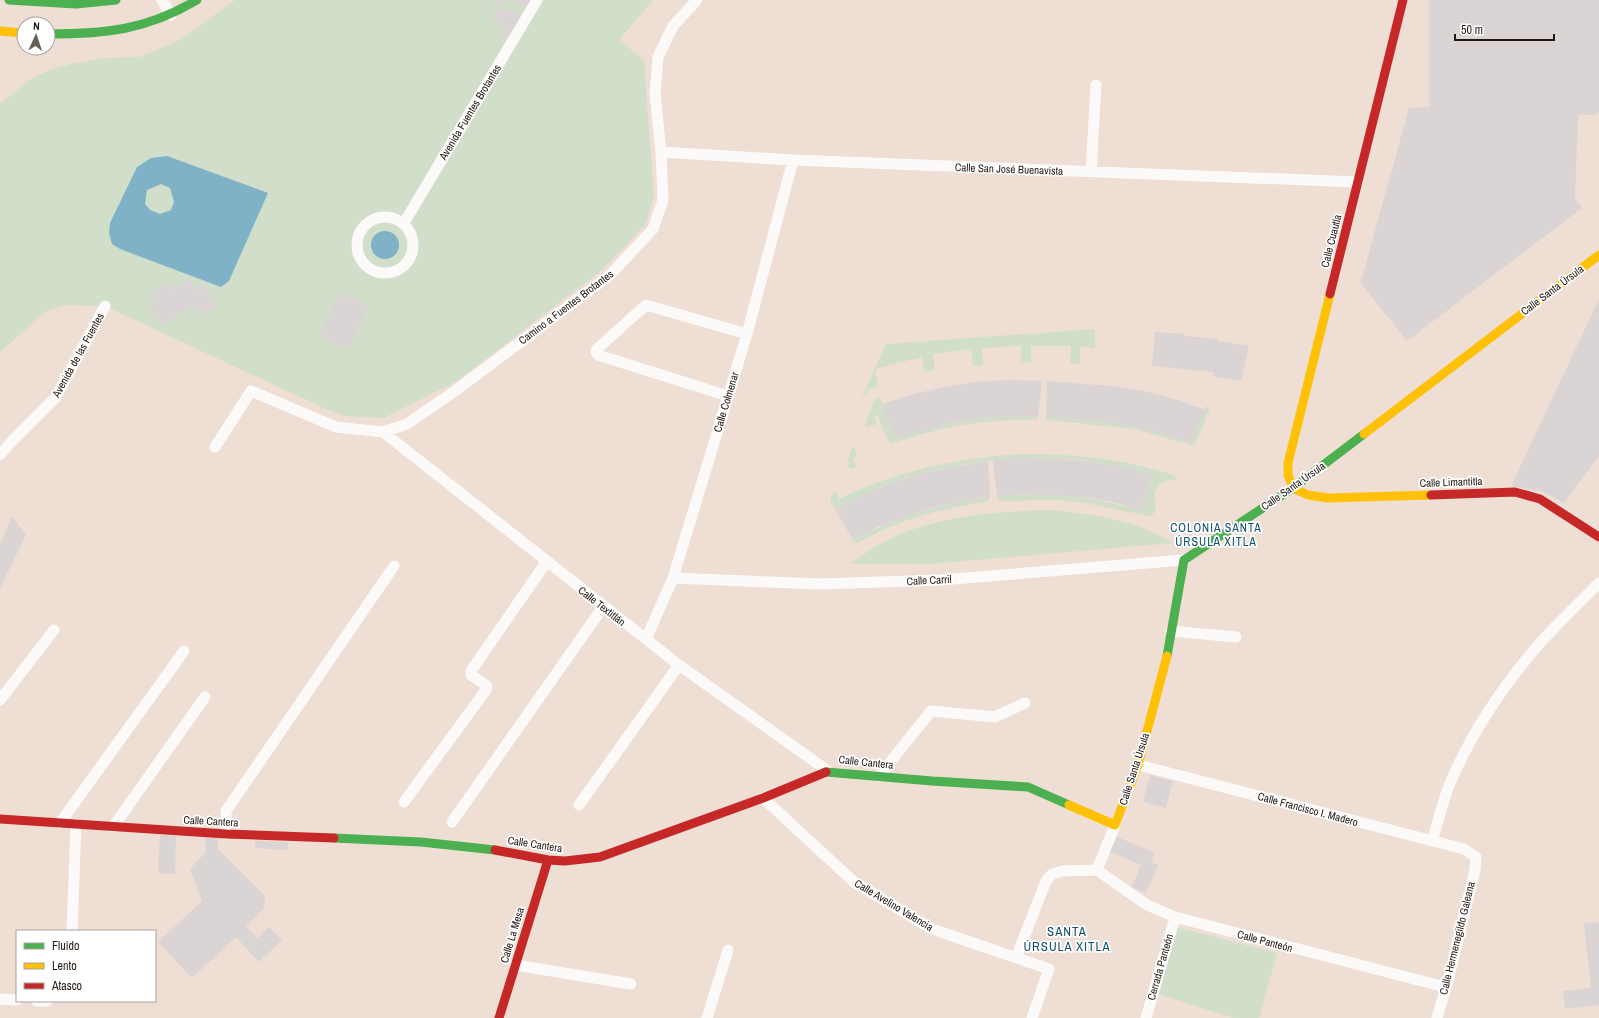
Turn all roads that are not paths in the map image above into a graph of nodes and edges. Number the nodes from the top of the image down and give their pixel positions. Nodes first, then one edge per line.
1 (9, 0) edge
2 (116, 0) edge
3 (162, 0) edge
4 (197, 0) edge
5 (537, 0) edge
6 (697, 0) edge
7 (1403, 0) edge
8 (171, 15) junction
9 (0, 31) edge
10 (16, 32) edge
11 (56, 34) edge
12 (1096, 85) dead end
13 (661, 152) junction
14 (793, 160) junction
15 (1091, 173) junction
16 (1358, 182) junction
17 (404, 224) junction
18 (1599, 254) edge
19 (105, 306) dead end
20 (748, 334) junction
21 (728, 396) junction
22 (383, 432) junction
23 (215, 447) dead end
24 (0, 455) edge
25 (1293, 488) junction
26 (1598, 534) edge
27 (1184, 560) junction
28 (547, 562) junction
29 (394, 566) dead end
30 (673, 578) junction
31 (1599, 583) edge
32 (603, 607) junction
33 (54, 630) dead end
34 (1171, 631) junction
35 (1236, 637) dead end
36 (646, 640) junction
37 (184, 651) dead end
38 (679, 665) junction
39 (205, 697) dead end
40 (0, 700) edge
41 (1025, 703) dead end
42 (1138, 765) junction
43 (828, 771) junction
44 (879, 776) junction
45 (763, 798) junction
46 (404, 802) dead end
47 (579, 805) dead end
48 (0, 819) edge
49 (452, 822) dead end
50 (60, 823) junction
51 (76, 824) junction
52 (1115, 825) junction
53 (113, 827) junction
54 (226, 834) junction
55 (1432, 841) junction
56 (1476, 857) joint
57 (548, 860) junction
58 (1097, 870) junction
59 (1175, 917) junction
60 (72, 930) edge
61 (728, 950) dead end
62 (1016, 958) junction
63 (516, 965) junction
64 (631, 984) dead end
65 (1445, 987) junction
66 (0, 999) edge
67 (16, 1000) edge
68 (499, 1018) edge
69 (707, 1018) edge
70 (1032, 1018) edge
71 (1146, 1018) edge
72 (1437, 1018) edge

1 - 2 street
3 - 8 street
4 - 8 street
5 - 17 street, Avenida Fuentes Brotantes
6 - 13 street, Camino a Fuentes Brotantes
7 - 16 street, Calle Cuautla
8 - 11 street
9 - 10 street
12 - 15 street
13 - 14 street, Calle San José Buenavista
13 - 22 street, Camino a Fuentes Brotantes
14 - 15 street, Calle San José Buenavista
14 - 20 street, Calle Colmenar
15 - 16 street, Calle San José Buenavista
16 - 25 street, Calle Cuautla
17 - 17 street
18 - 25 street, Calle Santa Úrsula
19 - 24 street, Avenida de las Fuentes
20 - 21 street, Calle Colmenar
20 - 21 street
21 - 30 street, Calle Colmenar
22 - 23 street, Camino a Fuentes Brotantes
22 - 28 street, Calle Textitlán
25 - 26 street, Calle Limantitla
25 - 27 street, Calle Santa Úrsula
27 - 30 street, Calle Carril
27 - 34 street, Calle Santa Úrsula
28 - 32 street, Calle Textitlán
28 - 46 street
29 - 54 street
30 - 36 street, Calle Colmenar
31 - 55 street
32 - 36 street, Calle Textitlán
32 - 49 street
33 - 40 street
34 - 35 street
34 - 42 street, Calle Santa Úrsula
36 - 38 street, Calle Textitlán
37 - 50 street
38 - 43 street, Calle Textitlán
38 - 47 street
39 - 53 street
41 - 44 street
42 - 52 street, Calle Santa Úrsula
42 - 55 street, Calle Francisco I. Madero
43 - 44 street, Calle Cantera
43 - 45 street, Calle Cantera
44 - 52 street, Calle Cantera
45 - 57 street, Calle Cantera
45 - 62 street, Calle Avelino Valencia
48 - 50 street, Calle Cantera
50 - 51 street, Calle Cantera
51 - 53 street, Calle Cantera
51 - 60 street
52 - 58 street, Calle Santa Úrsula
53 - 54 street, Calle Cantera
54 - 57 street, Calle Cantera
55 - 56 street, Calle Francisco I. Madero
56 - 65 street, Calle Hermenegildo Galeana
57 - 63 street, Calle La Mesa
58 - 59 street, Calle Panteón
58 - 62 street
59 - 65 street, Calle Panteón
59 - 71 street, Cerrada Panteón
61 - 69 street
62 - 70 street, Calle Avelino Valencia
63 - 64 street
63 - 68 street, Calle La Mesa
65 - 72 street, Calle Hermenegildo Galeana
66 - 67 street

